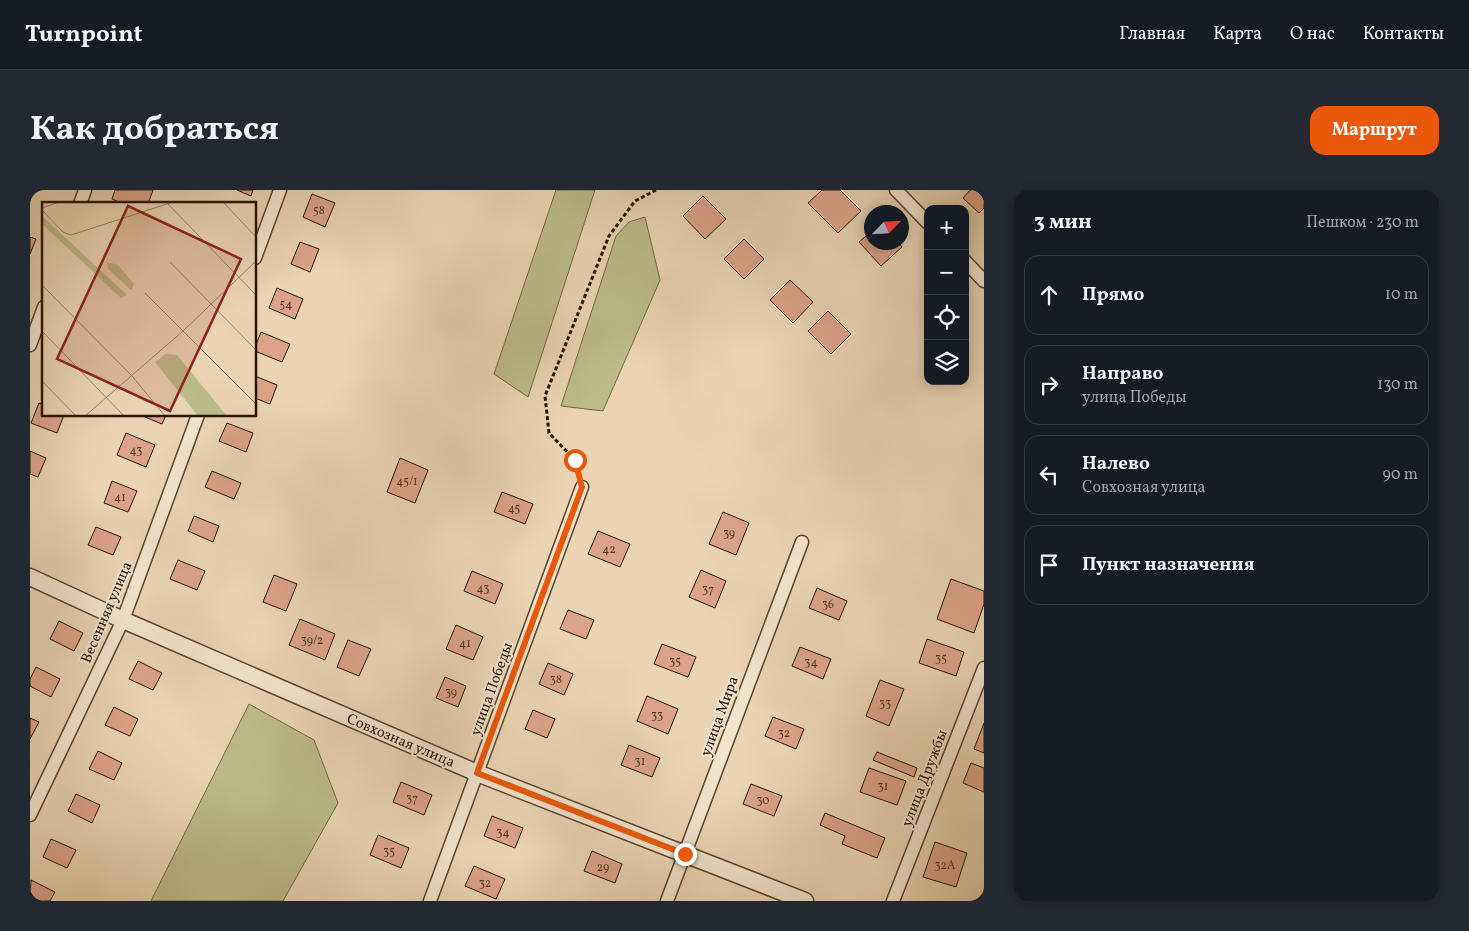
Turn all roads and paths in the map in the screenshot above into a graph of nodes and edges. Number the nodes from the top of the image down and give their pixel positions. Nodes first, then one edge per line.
1 (85, 190) edge
2 (280, 190) edge
3 (656, 190) edge
4 (896, 190) edge
5 (81, 202) edge
6 (924, 218) edge
7 (256, 255) edge
8 (969, 265) edge
9 (984, 280) edge
10 (42, 312) edge
11 (30, 345) edge
12 (198, 416) edge
13 (582, 487) joint
14 (802, 542) dead end
15 (30, 577) edge
16 (123, 620) junction
17 (984, 668) edge
18 (477, 773) junction
19 (30, 815) edge
20 (685, 854) junction
21 (430, 901) edge
22 (667, 901) edge
23 (805, 901) edge
24 (893, 901) edge

1 - 5 street
2 - 7 street
3 - 13 path
4 - 6 street
8 - 9 street
10 - 11 street
12 - 16 street, Весенняя улица
13 - 18 street, улица Победы
14 - 20 street, улица Мира
15 - 16 street, Совхозная улица
16 - 18 street, Совхозная улица
16 - 19 street, Весенняя улица
17 - 24 street, улица Дружбы
18 - 20 street, Совхозная улица
18 - 21 street, улица Победы
20 - 22 street, улица Мира
20 - 23 street, Совхозная улица

